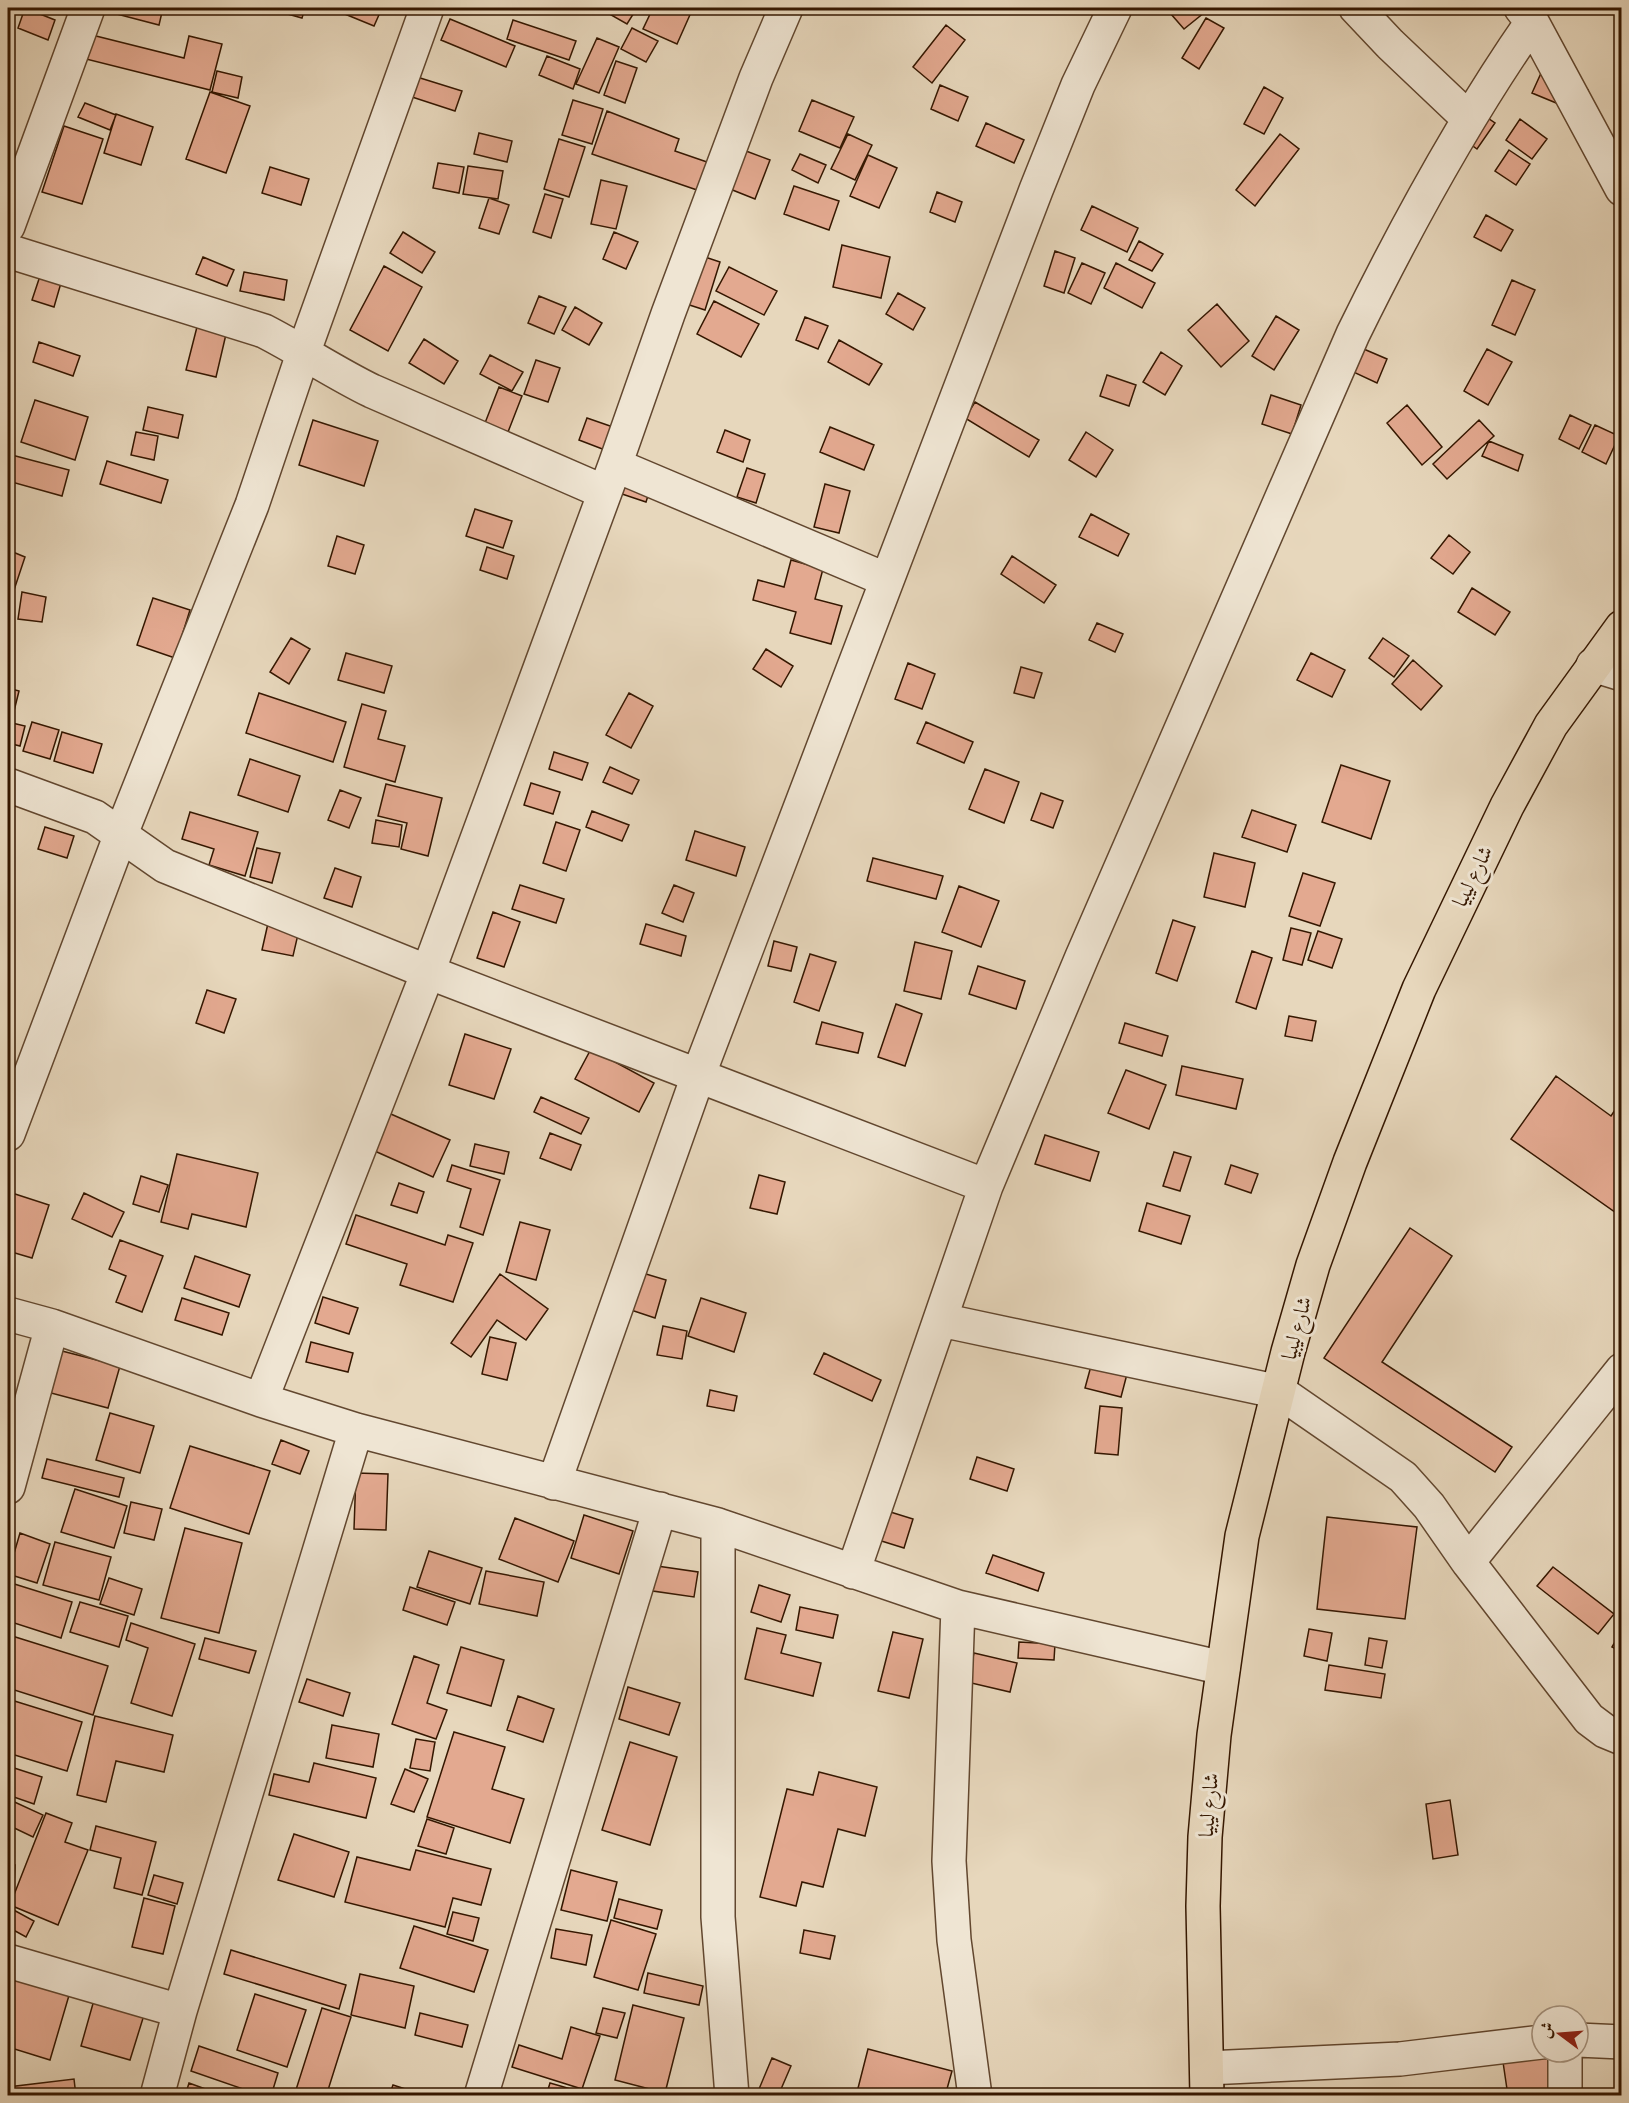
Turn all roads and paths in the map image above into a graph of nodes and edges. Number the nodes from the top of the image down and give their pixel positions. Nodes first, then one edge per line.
1 (88, 8) edge
2 (428, 8) edge
3 (786, 8) edge
4 (1115, 8) edge
5 (1356, 8) edge
6 (1527, 15) edge
7 (1469, 119) junction
8 (1622, 189) edge
9 (8, 226) edge
10 (8, 251) edge
11 (304, 351) junction
12 (610, 479) junction
13 (887, 580) junction
14 (1622, 627) edge
15 (1607, 669) edge
16 (8, 785) edge
17 (120, 834) junction
18 (428, 972) junction
19 (698, 1076) junction
20 (8, 1134) edge
21 (986, 1186) junction
22 (8, 1314) edge
23 (941, 1320) junction
24 (52, 1326) junction
25 (1622, 1370) edge
26 (1280, 1392) junction
27 (261, 1400) junction
28 (356, 1430) junction
29 (554, 1483) junction
30 (8, 1487) edge
31 (660, 1509) junction
32 (718, 1525) junction
33 (1468, 1562) junction
34 (853, 1572) junction
35 (958, 1607) junction
36 (1223, 1668) junction
37 (1622, 1738) edge
38 (8, 1962) edge
39 (180, 2011) junction
40 (1590, 2041) edge
41 (1622, 2042) edge
42 (1530, 2043) edge
43 (1565, 2064) edge
44 (1207, 2082) edge
45 (158, 2096) edge
46 (481, 2096) edge
47 (732, 2096) edge
48 (975, 2096) edge
49 (1565, 2096) edge

1 - 9 street
2 - 11 street
3 - 12 street
4 - 13 street
5 - 7 street
6 - 7 street
6 - 8 street
7 - 21 street
10 - 11 street
11 - 12 street
11 - 17 street
12 - 13 street
12 - 18 street
13 - 19 street
14 - 15 highway, شارع ليبيا
15 - 26 highway, شارع ليبيا
16 - 17 street
17 - 18 street
17 - 20 street
18 - 19 street
18 - 27 street
19 - 21 street
19 - 29 street
21 - 23 street
22 - 24 street
23 - 26 street
23 - 34 street
24 - 27 street
24 - 30 street
25 - 33 street
26 - 33 street
26 - 36 highway, شارع ليبيا
27 - 28 street
28 - 29 street
28 - 39 street
29 - 31 street
31 - 32 street
31 - 46 street
32 - 34 street
32 - 47 street
33 - 37 street
34 - 35 street
35 - 36 street
35 - 48 street
36 - 44 highway, شارع ليبيا
38 - 39 street
39 - 45 street
40 - 41 street
42 - 44 street
43 - 49 street

